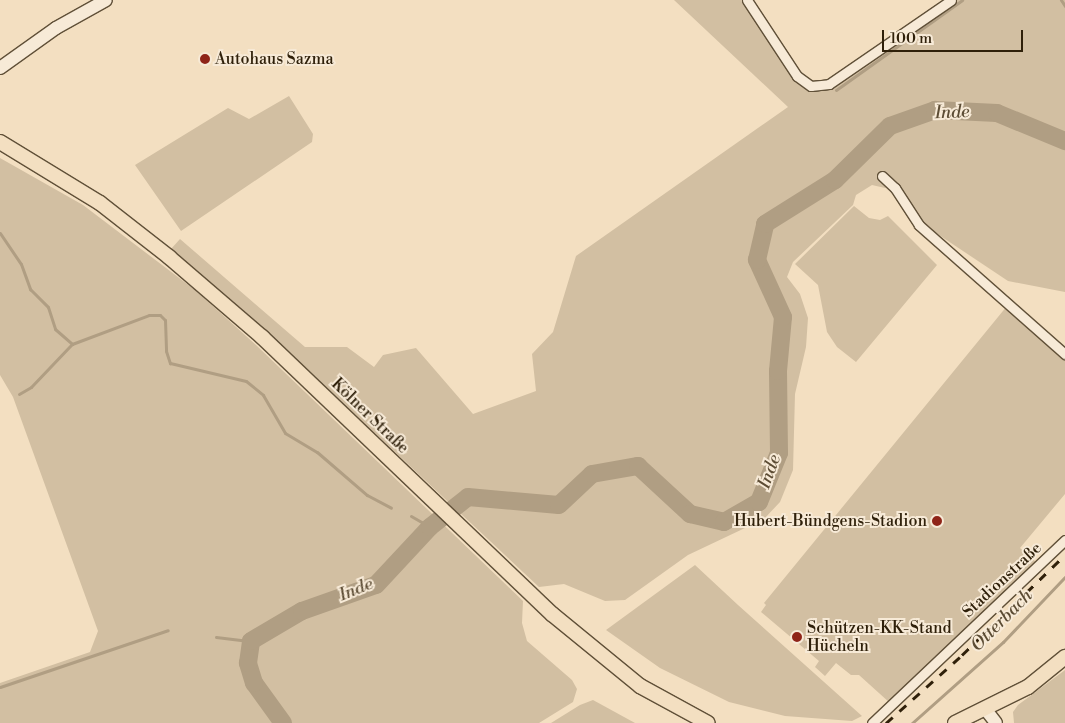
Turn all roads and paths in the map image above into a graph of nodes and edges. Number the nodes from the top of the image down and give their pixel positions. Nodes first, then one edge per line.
1 (106, 0) edge
2 (747, 0) edge
3 (951, 0) edge
4 (0, 68) edge
5 (0, 142) edge
6 (882, 176) dead end
7 (1065, 354) edge
8 (1065, 540) edge
9 (1065, 657) edge
10 (986, 710) junction
11 (708, 723) edge
12 (872, 723) edge
13 (955, 723) edge
14 (996, 723) edge

1 - 4 street
2 - 3 street
5 - 11 main road, Kölner Straße
6 - 7 street
8 - 12 street, Stadionstraße
9 - 10 main road
10 - 13 main road
10 - 14 street

